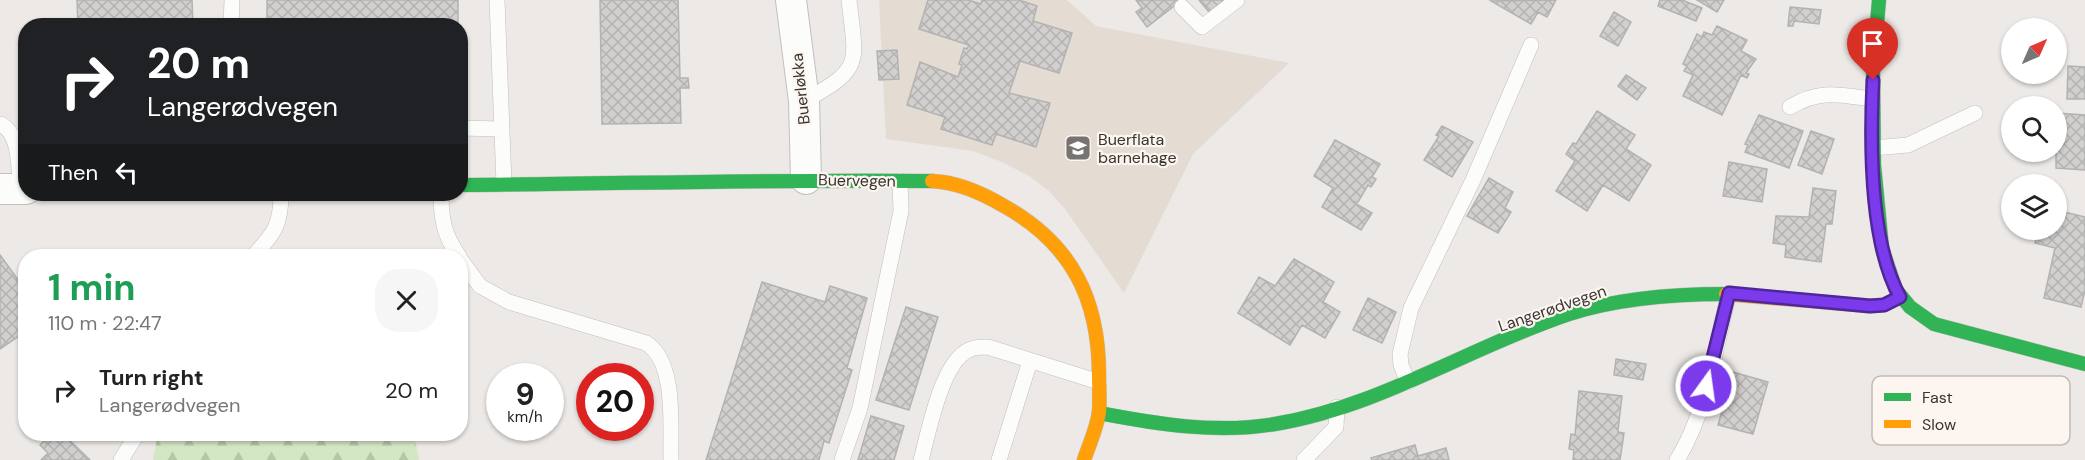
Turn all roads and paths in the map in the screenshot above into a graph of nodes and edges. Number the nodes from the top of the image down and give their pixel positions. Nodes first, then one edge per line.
1 (232, 0) edge
2 (497, 0) edge
3 (791, 0) edge
4 (849, 0) edge
5 (1237, 0) edge
6 (1879, 0) edge
7 (1182, 7) dead end
8 (231, 18) edge
9 (1531, 45) dead end
10 (1872, 99) junction
11 (804, 101) junction
12 (1790, 107) dead end
13 (1975, 113) dead end
14 (0, 124) edge
15 (468, 128) edge
16 (502, 129) junction
17 (1873, 148) junction
18 (806, 179) junction
19 (900, 181) junction
20 (504, 184) junction
21 (468, 185) edge
22 (15, 189) edge
23 (281, 201) edge
24 (441, 201) edge
25 (260, 249) edge
26 (453, 249) edge
27 (468, 269) edge
28 (1729, 293) junction
29 (1900, 297) junction
30 (1030, 361) junction
31 (2085, 364) edge
32 (1099, 382) junction
33 (1408, 382) junction
34 (1337, 407) junction
35 (1099, 413) junction
36 (133, 441) edge
37 (121, 460) edge
38 (671, 460) edge
39 (842, 460) edge
40 (921, 460) edge
41 (999, 460) edge
42 (1084, 460) edge
43 (1304, 460) edge
44 (1677, 460) edge

1 - 8 lane
2 - 16 lane
3 - 11 street, Buerløkka
4 - 11 lane
5 - 7 lane
6 - 10 street
9 - 33 lane
10 - 12 lane
10 - 17 street
11 - 18 street, Buerløkka
13 - 17 lane
14 - 22 lane
15 - 16 lane
16 - 20 lane
17 - 29 street
18 - 19 street, Buervegen
18 - 20 street, Buervegen
19 - 32 street, Buervegen
19 - 39 lane
20 - 21 street, Buervegen
23 - 25 lane
24 - 26 lane
27 - 38 lane
28 - 29 street, Langerødvegen
28 - 33 street, Langerødvegen
28 - 44 lane
29 - 31 street
30 - 32 lane
30 - 40 lane
30 - 41 lane
32 - 35 street, Buervegen
33 - 34 street, Langerødvegen
34 - 35 street, Langerødvegen
34 - 43 lane
35 - 42 street, Buervegen
36 - 37 lane

